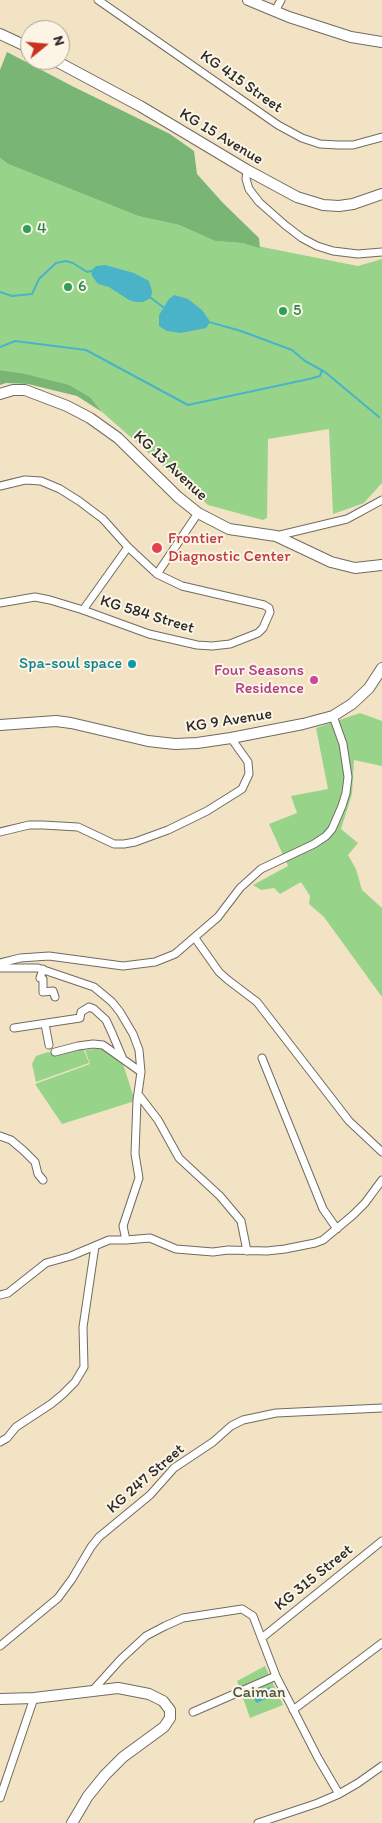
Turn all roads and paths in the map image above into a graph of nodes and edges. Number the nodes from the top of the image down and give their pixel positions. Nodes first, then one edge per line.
1 (98, 0) edge
2 (248, 0) edge
3 (281, 0) edge
4 (275, 11) junction
5 (0, 34) edge
6 (382, 42) edge
7 (20, 43) edge
8 (70, 69) edge
9 (382, 137) edge
10 (247, 170) junction
11 (382, 194) edge
12 (382, 252) edge
13 (0, 394) edge
14 (0, 486) edge
15 (382, 500) edge
16 (198, 513) junction
17 (276, 536) junction
18 (128, 547) junction
19 (382, 565) edge
20 (157, 574) junction
21 (0, 603) edge
22 (83, 610) junction
23 (382, 668) edge
24 (334, 716) junction
25 (0, 725) edge
26 (231, 738) junction
27 (0, 832) edge
28 (195, 938) junction
29 (0, 963) edge
30 (0, 968) edge
31 (43, 969) junction
32 (55, 997) dead end
33 (45, 1024) junction
34 (14, 1028) dead end
35 (49, 1045) dead end
36 (55, 1052) dead end
37 (262, 1058) dead end
38 (122, 1059) junction
39 (141, 1072) junction
40 (138, 1094) junction
41 (0, 1136) edge
42 (382, 1152) edge
43 (43, 1180) dead end
44 (382, 1180) edge
45 (337, 1230) junction
46 (126, 1240) junction
47 (96, 1246) junction
48 (247, 1251) junction
49 (0, 1295) edge
50 (382, 1408) edge
51 (0, 1442) edge
52 (382, 1542) edge
53 (262, 1637) junction
54 (382, 1643) edge
55 (0, 1646) edge
56 (276, 1676) junction
57 (94, 1690) junction
58 (34, 1698) junction
59 (0, 1699) edge
60 (292, 1710) junction
61 (193, 1712) dead end
62 (382, 1766) edge
63 (338, 1794) junction
64 (0, 1798) edge
65 (72, 1823) edge
66 (258, 1823) edge

1 - 9 street, KG 415 Street
2 - 4 main road
3 - 4 street
4 - 6 main road
5 - 7 main road
8 - 10 main road, KG 15 Avenue
10 - 11 main road, KG 15 Avenue
10 - 12 street
13 - 16 main road, KG 13 Avenue
14 - 18 street
15 - 17 street
16 - 17 main road, KG 13 Avenue
16 - 20 street
17 - 19 main road, KG 13 Avenue
18 - 20 street
18 - 22 street
20 - 22 street, KG 584 Street
21 - 22 street, KG 584 Street
23 - 24 main road, KG 9 Avenue
24 - 26 main road, KG 9 Avenue
24 - 28 street
25 - 26 main road, KG 9 Avenue
26 - 27 street
28 - 29 street
28 - 42 street
30 - 31 street
31 - 32 street
31 - 39 street
33 - 34 street
33 - 35 street
33 - 38 street
36 - 38 street
37 - 45 street
38 - 39 street
39 - 40 street
40 - 46 street
40 - 48 street
41 - 43 street
44 - 45 street
45 - 48 street
46 - 47 street
46 - 48 street
47 - 49 street
47 - 51 street
50 - 55 street, KG 247 Street
52 - 53 street, KG 315 Street
53 - 56 street
53 - 57 street
54 - 60 street
56 - 60 street
56 - 61 street
57 - 58 main road
57 - 65 main road
58 - 59 main road
58 - 64 street
60 - 63 street
62 - 63 street
63 - 66 street

